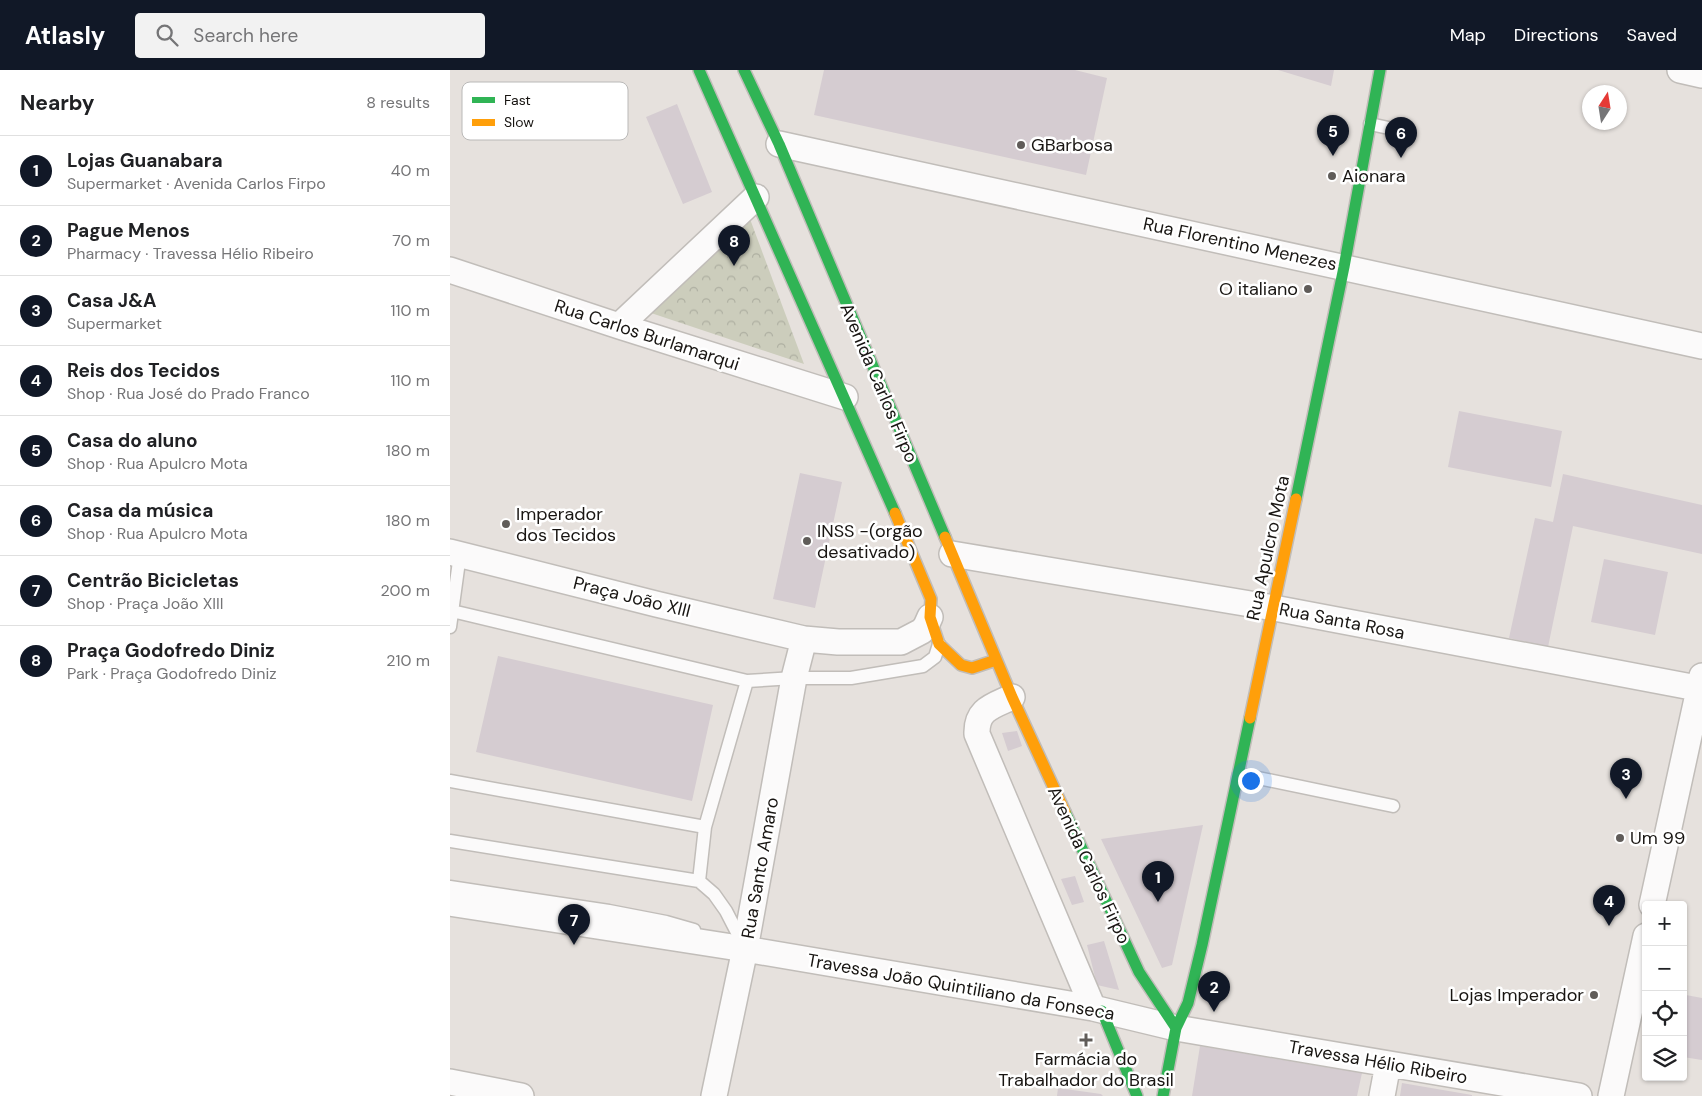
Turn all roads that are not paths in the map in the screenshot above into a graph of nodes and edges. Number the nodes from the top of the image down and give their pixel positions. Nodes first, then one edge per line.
1 (699, 70) edge
2 (744, 70) edge
3 (1380, 70) edge
4 (1680, 70) edge
5 (1702, 75) edge
6 (1370, 124) junction
7 (1398, 130) dead end
8 (779, 144) junction
9 (756, 197) junction
10 (1344, 267) junction
11 (450, 270) edge
12 (619, 326) junction
13 (1702, 346) edge
14 (845, 398) junction
15 (455, 553) edge
16 (952, 554) junction
17 (1274, 608) junction
18 (452, 612) junction
19 (930, 617) junction
20 (450, 627) edge
21 (804, 639) junction
22 (938, 644) junction
23 (996, 660) junction
24 (794, 678) junction
25 (747, 681) junction
26 (1701, 685) edge
27 (1012, 697) junction
28 (1239, 774) junction
29 (450, 781) edge
30 (1393, 806) dead end
31 (704, 827) junction
32 (450, 841) edge
33 (699, 881) junction
34 (450, 887) edge
35 (1653, 901) edge
36 (450, 903) edge
37 (1644, 946) edge
38 (745, 949) junction
39 (1098, 1010) junction
40 (1176, 1028) junction
41 (1388, 1064) junction
42 (450, 1082) edge
43 (521, 1096) edge
44 (714, 1096) edge
45 (1137, 1096) edge
46 (1163, 1096) edge
47 (1382, 1096) edge
48 (1579, 1096) edge
49 (1611, 1096) edge

1 - 9 main road, Avenida Carlos Firpo
2 - 8 main road, Avenida Carlos Firpo
3 - 6 main road, Rua Apulcro Mota
4 - 5 street
6 - 7 lane
6 - 10 main road, Rua Apulcro Mota
8 - 10 street, Rua Florentino Menezes
8 - 16 main road, Avenida Carlos Firpo
9 - 12 street
9 - 14 main road, Avenida Carlos Firpo
10 - 13 street, Rua Florentino Menezes
10 - 17 main road, Rua Apulcro Mota
11 - 12 street, Rua Carlos Burlamarqui
12 - 14 street, Rua Carlos Burlamarqui
14 - 19 main road, Avenida Carlos Firpo
15 - 18 lane
15 - 21 street, Praça João XIII
16 - 17 street, Rua Santa Rosa
16 - 23 main road, Avenida Carlos Firpo
17 - 26 street, Rua Santa Rosa
17 - 28 main road, Rua Apulcro Mota
18 - 20 lane
18 - 25 lane
19 - 21 street, Praça João XIII
19 - 22 main road, Avenida Carlos Firpo
21 - 24 street, Rua Santo Amaro
22 - 23 main road
22 - 24 lane
23 - 27 main road, Avenida Carlos Firpo
24 - 25 lane
24 - 38 street, Rua Santo Amaro
25 - 31 lane
26 - 35 street
27 - 39 street
27 - 40 main road, Avenida Carlos Firpo
28 - 30 lane
28 - 40 main road, Rua Apulcro Mota
29 - 31 lane
31 - 33 lane
32 - 33 lane
33 - 38 lane
34 - 38 lane
36 - 38 street
37 - 49 street
38 - 39 street, Travessa João Quintiliano da Fonseca
38 - 44 street, Rua Santo Amaro
39 - 40 street, Travessa João Quintiliano da Fonseca
39 - 45 main road
40 - 41 street, Travessa Hélio Ribeiro
40 - 46 main road, Rua Apulcro Mota
41 - 47 street
41 - 48 street, Travessa Hélio Ribeiro
42 - 43 street

